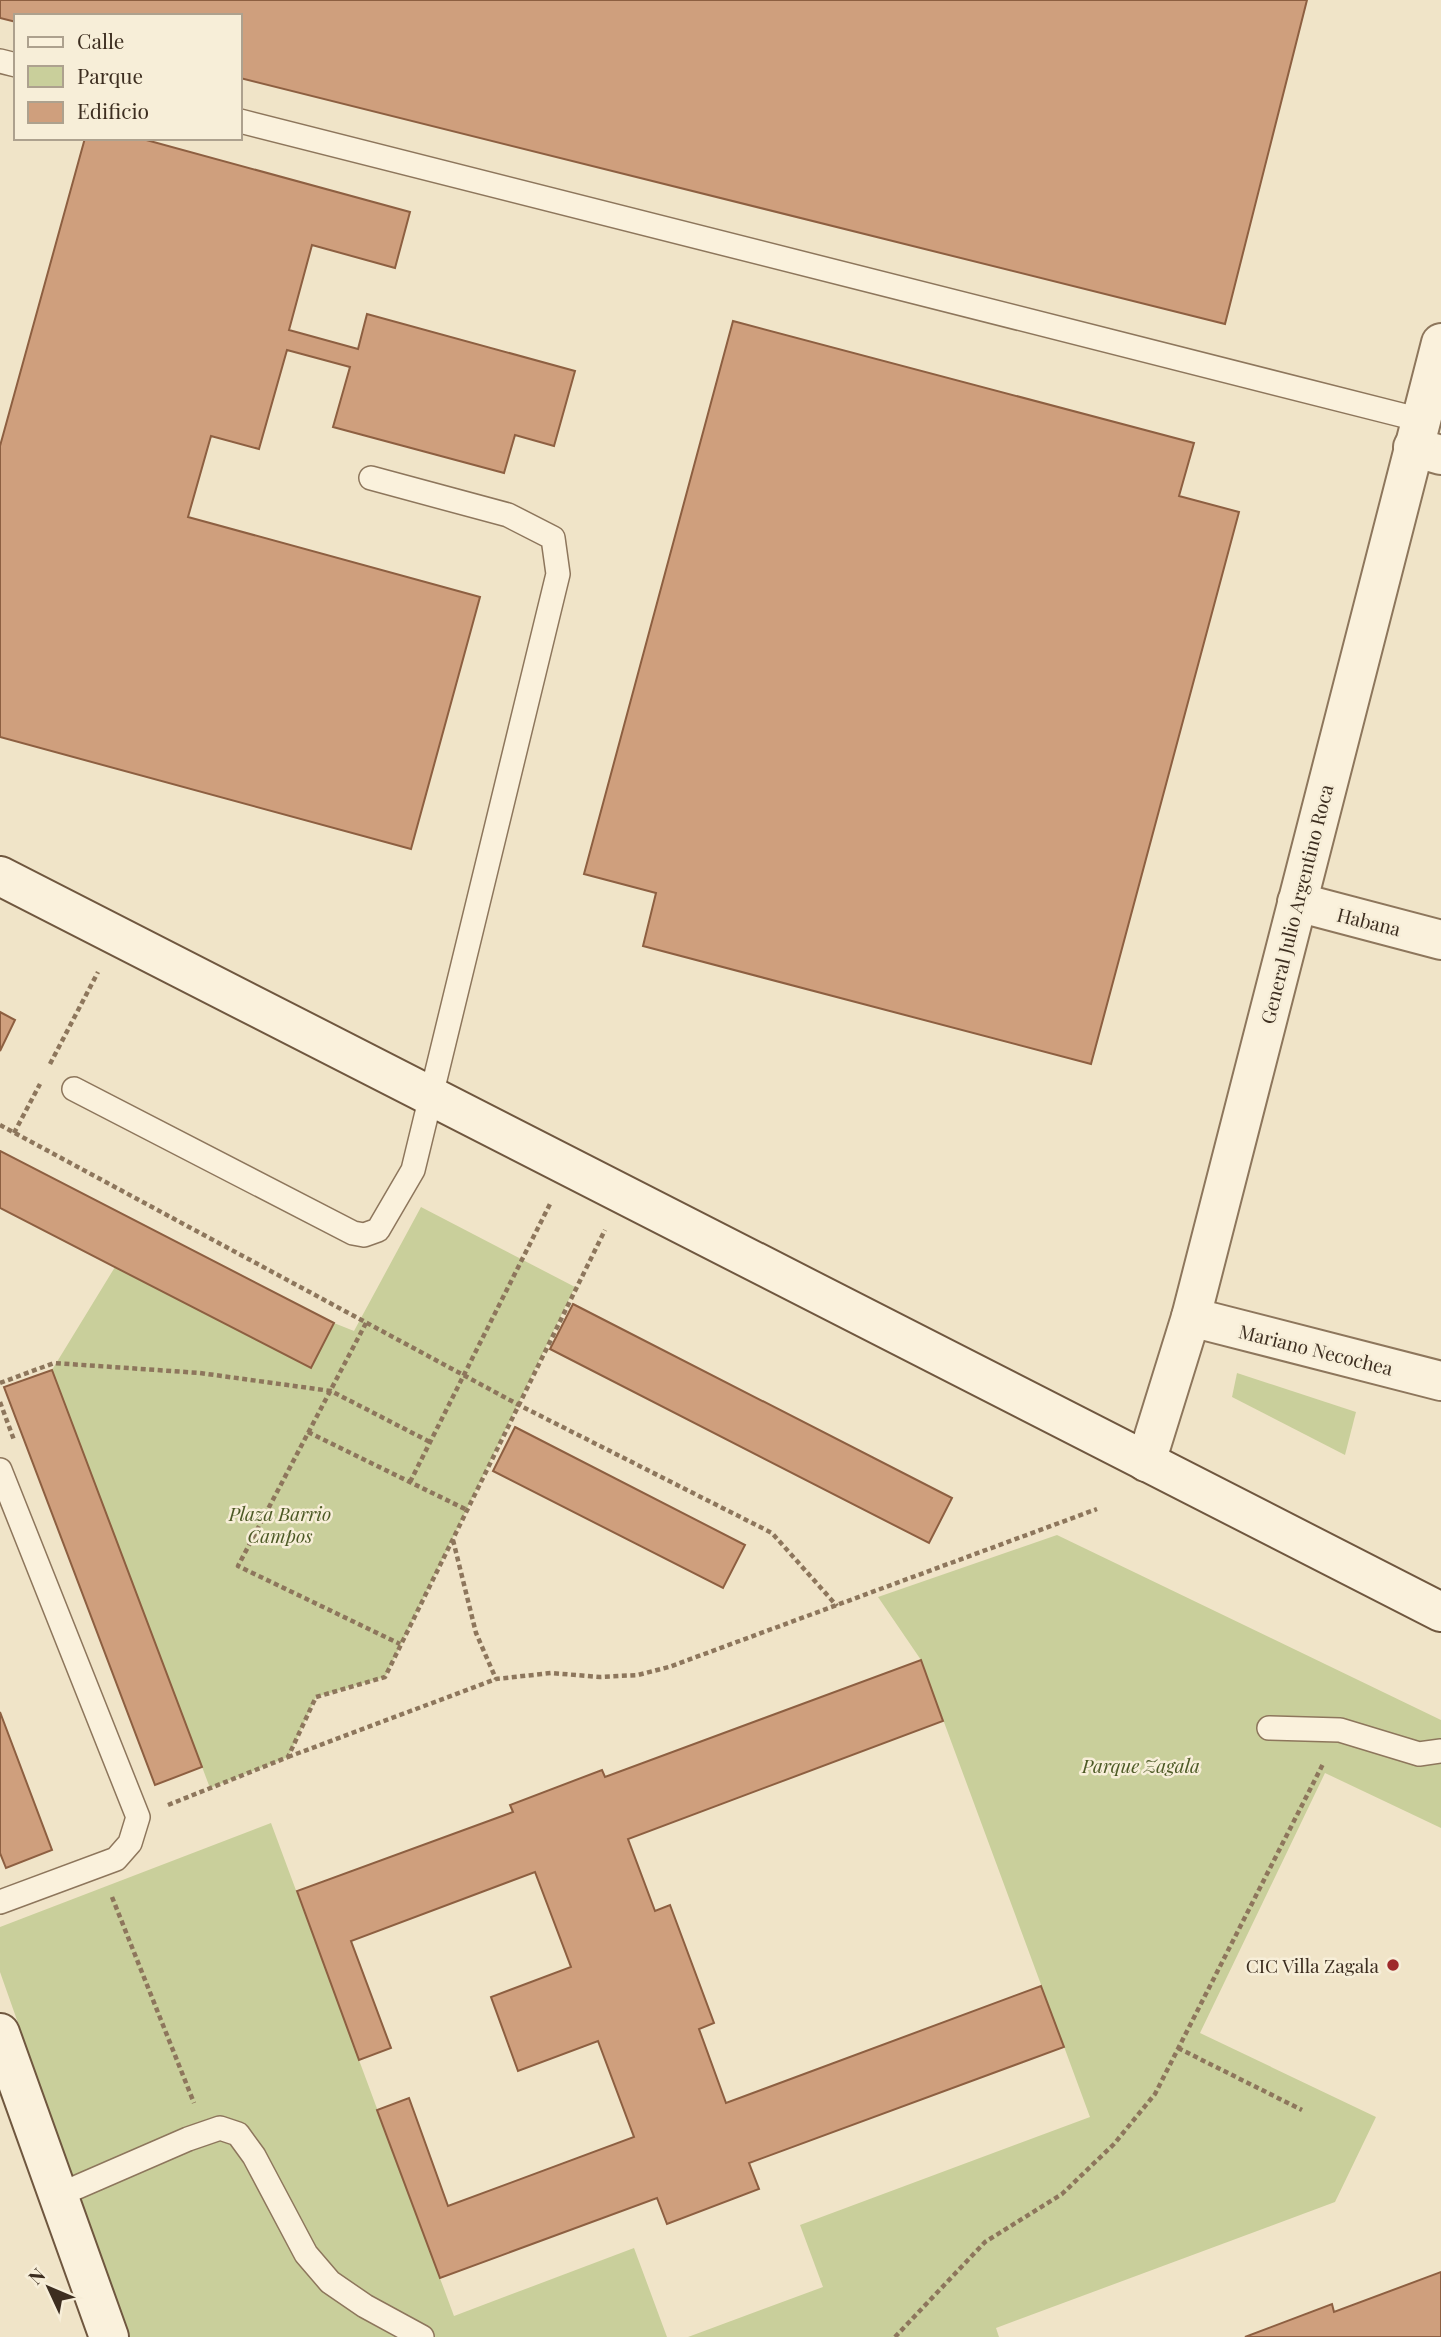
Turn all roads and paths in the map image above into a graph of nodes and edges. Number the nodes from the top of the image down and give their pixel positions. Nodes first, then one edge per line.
1 (242, 122) edge
2 (1441, 343) edge
3 (1425, 441) edge
4 (371, 478) dead end
5 (0, 876) edge
6 (1297, 902) junction
7 (118, 936) junction
8 (1441, 940) edge
9 (47, 1071) dead end
10 (40, 1083) dead end
11 (74, 1089) dead end
12 (433, 1096) junction
13 (0, 1125) edge
14 (14, 1133) junction
15 (569, 1166) junction
16 (624, 1194) junction
17 (1191, 1317) junction
18 (366, 1323) junction
19 (464, 1375) junction
20 (1441, 1381) edge
21 (0, 1384) edge
22 (331, 1391) junction
23 (519, 1405) junction
24 (308, 1432) junction
25 (430, 1442) junction
26 (1146, 1462) junction
27 (0, 1470) edge
28 (410, 1482) junction
29 (467, 1510) junction
30 (1097, 1510) dead end
31 (453, 1539) junction
32 (837, 1606) junction
33 (1441, 1612) edge
34 (401, 1644) junction
35 (496, 1679) junction
36 (1269, 1728) dead end
37 (1340, 1730) junction
38 (1441, 1751) edge
39 (288, 1757) junction
40 (138, 1817) junction
41 (99, 1865) junction
42 (0, 1902) edge
43 (2, 2044) edge
44 (1178, 2048) junction
45 (1302, 2110) dead end
46 (206, 2133) junction
47 (59, 2195) junction
48 (110, 2337) edge
49 (422, 2337) edge
50 (895, 2337) edge

1 - 3 lane
2 - 3 main road, General Julio Argentino Roca
3 - 6 main road, General Julio Argentino Roca
4 - 12 lane
5 - 7 main road
6 - 8 main road, Habana
6 - 17 main road, General Julio Argentino Roca
7 - 9 path
7 - 12 main road
10 - 14 path
11 - 12 lane
12 - 15 main road
13 - 14 path
14 - 18 path
15 - 16 main road
15 - 19 path
16 - 23 path
16 - 26 main road
17 - 20 main road, Mariano Necochea
17 - 26 main road, General Julio Argentino Roca
18 - 19 path
18 - 22 path
19 - 23 path
19 - 25 path
21 - 22 path
22 - 24 path
22 - 25 path
23 - 29 path
23 - 32 path
24 - 28 path
24 - 34 path
25 - 28 path
26 - 33 main road
27 - 40 lane
28 - 29 path
29 - 31 path
30 - 32 path
31 - 34 path
31 - 35 path
32 - 35 path
34 - 39 path
35 - 39 path
36 - 37 lane
37 - 38 lane
37 - 44 path
39 - 40 path
40 - 41 lane
41 - 42 lane
41 - 46 path
43 - 47 main road
44 - 45 path
44 - 50 path
46 - 47 lane
46 - 49 lane
47 - 48 main road

